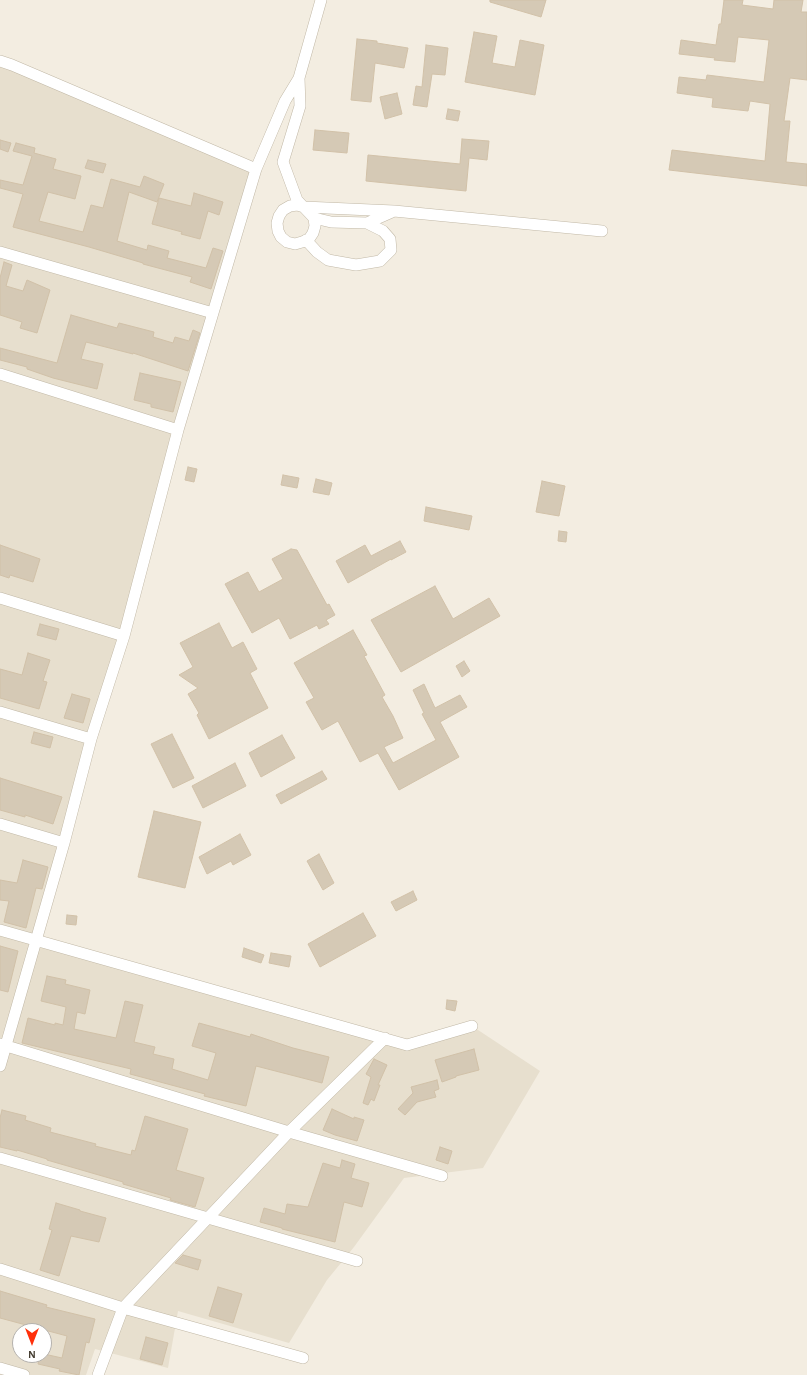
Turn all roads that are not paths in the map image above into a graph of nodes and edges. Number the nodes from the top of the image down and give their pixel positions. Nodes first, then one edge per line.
1 (321, 0) edge
2 (0, 61) edge
3 (299, 78) junction
4 (256, 169) junction
5 (304, 207) junction
6 (394, 211) junction
7 (314, 218) junction
8 (367, 223) junction
9 (602, 231) dead end
10 (306, 240) junction
11 (0, 252) edge
12 (213, 313) junction
13 (0, 374) edge
14 (178, 430) junction
15 (0, 598) edge
16 (124, 636) junction
17 (0, 712) edge
18 (92, 739) junction
19 (0, 824) edge
20 (64, 843) junction
21 (0, 930) edge
22 (37, 940) junction
23 (472, 1026) dead end
24 (385, 1038) junction
25 (3, 1045) edge
26 (0, 1066) edge
27 (289, 1132) junction
28 (0, 1158) edge
29 (442, 1176) dead end
30 (207, 1217) junction
31 (357, 1261) dead end
32 (0, 1269) edge
33 (123, 1308) junction
34 (302, 1358) dead end
35 (0, 1368) edge
36 (24, 1375) edge
37 (98, 1375) edge

1 - 3 street
2 - 4 street
3 - 4 street
3 - 5 street
4 - 12 street
5 - 6 street
5 - 7 street
5 - 10 street
6 - 8 street
6 - 9 street
7 - 8 street
7 - 10 street
8 - 10 street
11 - 12 street
12 - 14 street
13 - 14 street
14 - 16 street
15 - 16 street
16 - 18 street
17 - 18 street
18 - 20 street
19 - 20 street
20 - 22 street
21 - 22 street
22 - 24 street
22 - 25 street
23 - 24 street
24 - 27 street
25 - 26 street
25 - 27 street
27 - 29 street
27 - 30 street
28 - 30 street
30 - 31 street
30 - 33 street
32 - 33 street
33 - 34 street
33 - 37 street
35 - 36 street

